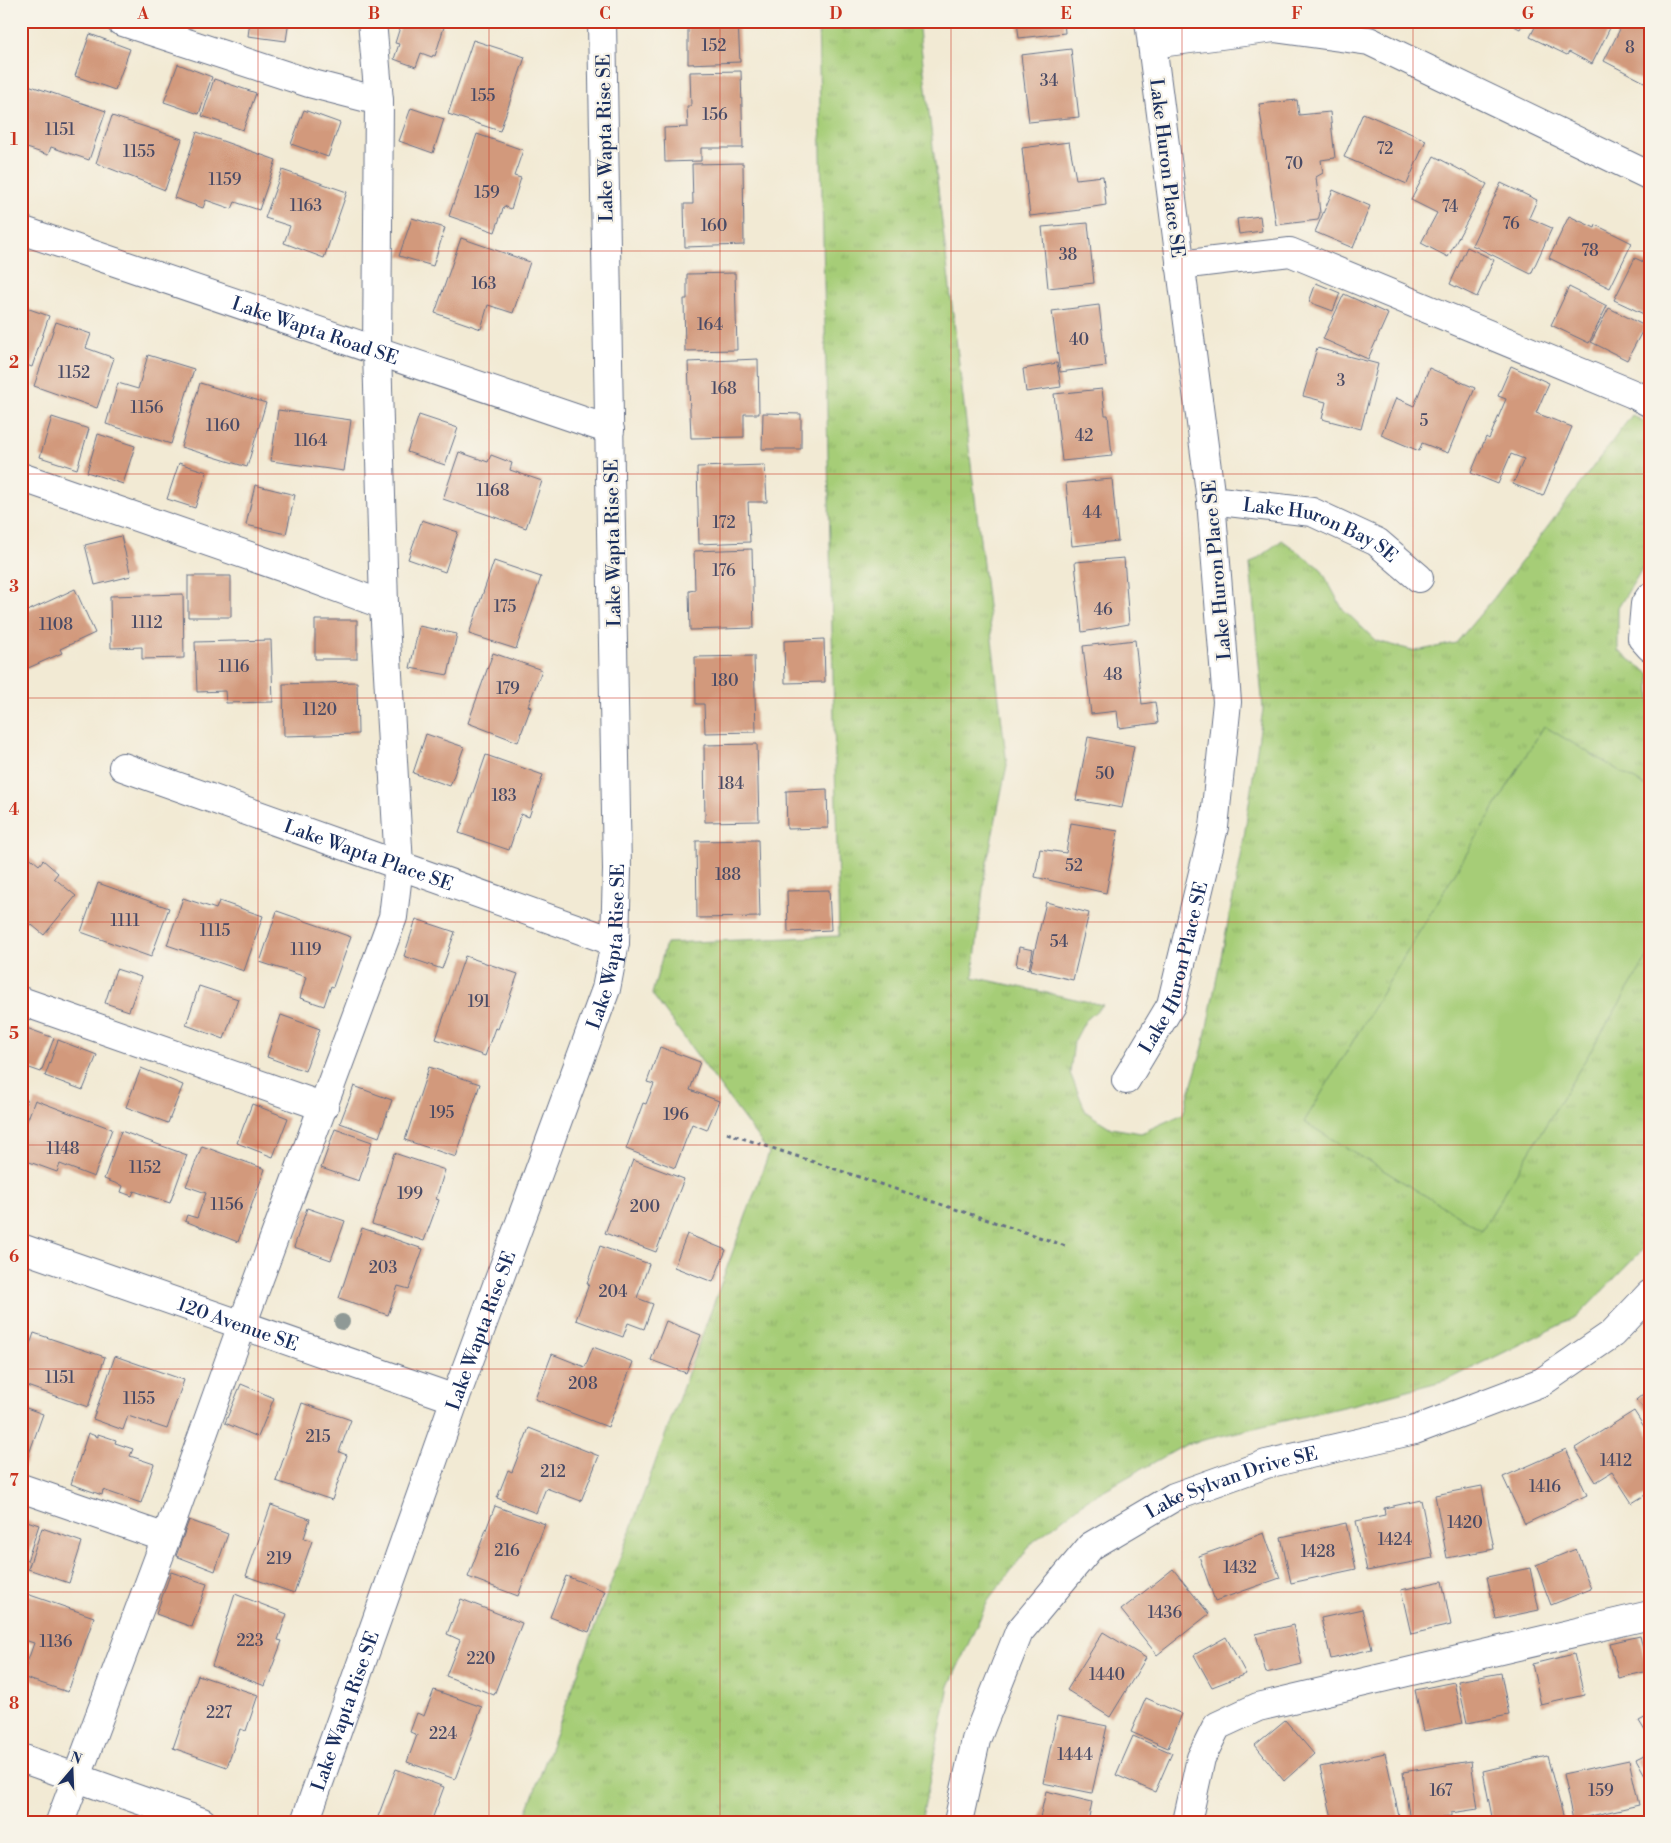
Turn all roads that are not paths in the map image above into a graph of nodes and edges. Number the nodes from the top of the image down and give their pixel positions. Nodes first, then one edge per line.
1 (120, 21) edge
2 (372, 21) edge
3 (602, 21) edge
4 (1151, 33) edge
5 (379, 101) junction
6 (1650, 176) edge
7 (21, 230) edge
8 (1180, 265) junction
9 (377, 350) junction
10 (1650, 403) edge
11 (610, 430) junction
12 (21, 477) edge
13 (1211, 500) junction
14 (1419, 578) dead end
15 (1650, 597) edge
16 (384, 605) junction
17 (1650, 647) edge
18 (123, 767) dead end
19 (399, 865) junction
20 (615, 942) junction
21 (21, 1000) edge
22 (1126, 1080) dead end
23 (324, 1107) junction
24 (21, 1248) edge
25 (1650, 1294) edge
26 (242, 1325) junction
27 (455, 1399) junction
28 (21, 1488) edge
29 (166, 1538) junction
30 (1650, 1615) edge
31 (21, 1758) edge
32 (77, 1778) junction
33 (60, 1822) edge
34 (202, 1822) edge
35 (305, 1822) edge
36 (958, 1822) edge
37 (1187, 1822) edge

1 - 5 street
2 - 5 street
3 - 11 street, Lake Wapta Rise SE
4 - 6 street, Lake Huron Place SE
4 - 8 street, Lake Huron Place SE
5 - 9 street
7 - 9 street, Lake Wapta Road SE
8 - 10 street
8 - 13 street, Lake Huron Place SE
9 - 11 street, Lake Wapta Road SE
9 - 16 street
11 - 20 street, Lake Wapta Rise SE
12 - 16 street
13 - 14 street, Lake Huron Bay SE
13 - 22 street, Lake Huron Place SE
15 - 17 street
16 - 19 street
18 - 19 street, Lake Wapta Place SE
19 - 20 street, Lake Wapta Place SE
19 - 23 street
20 - 27 street, Lake Wapta Rise SE
21 - 23 street
23 - 26 street
24 - 26 street, 120 Avenue SE
25 - 36 street, Lake Sylvan Drive SE
26 - 27 street, 120 Avenue SE
26 - 29 street
27 - 35 street, Lake Wapta Rise SE
28 - 29 street
29 - 32 street
30 - 37 street
31 - 32 street
32 - 33 street
32 - 34 street

